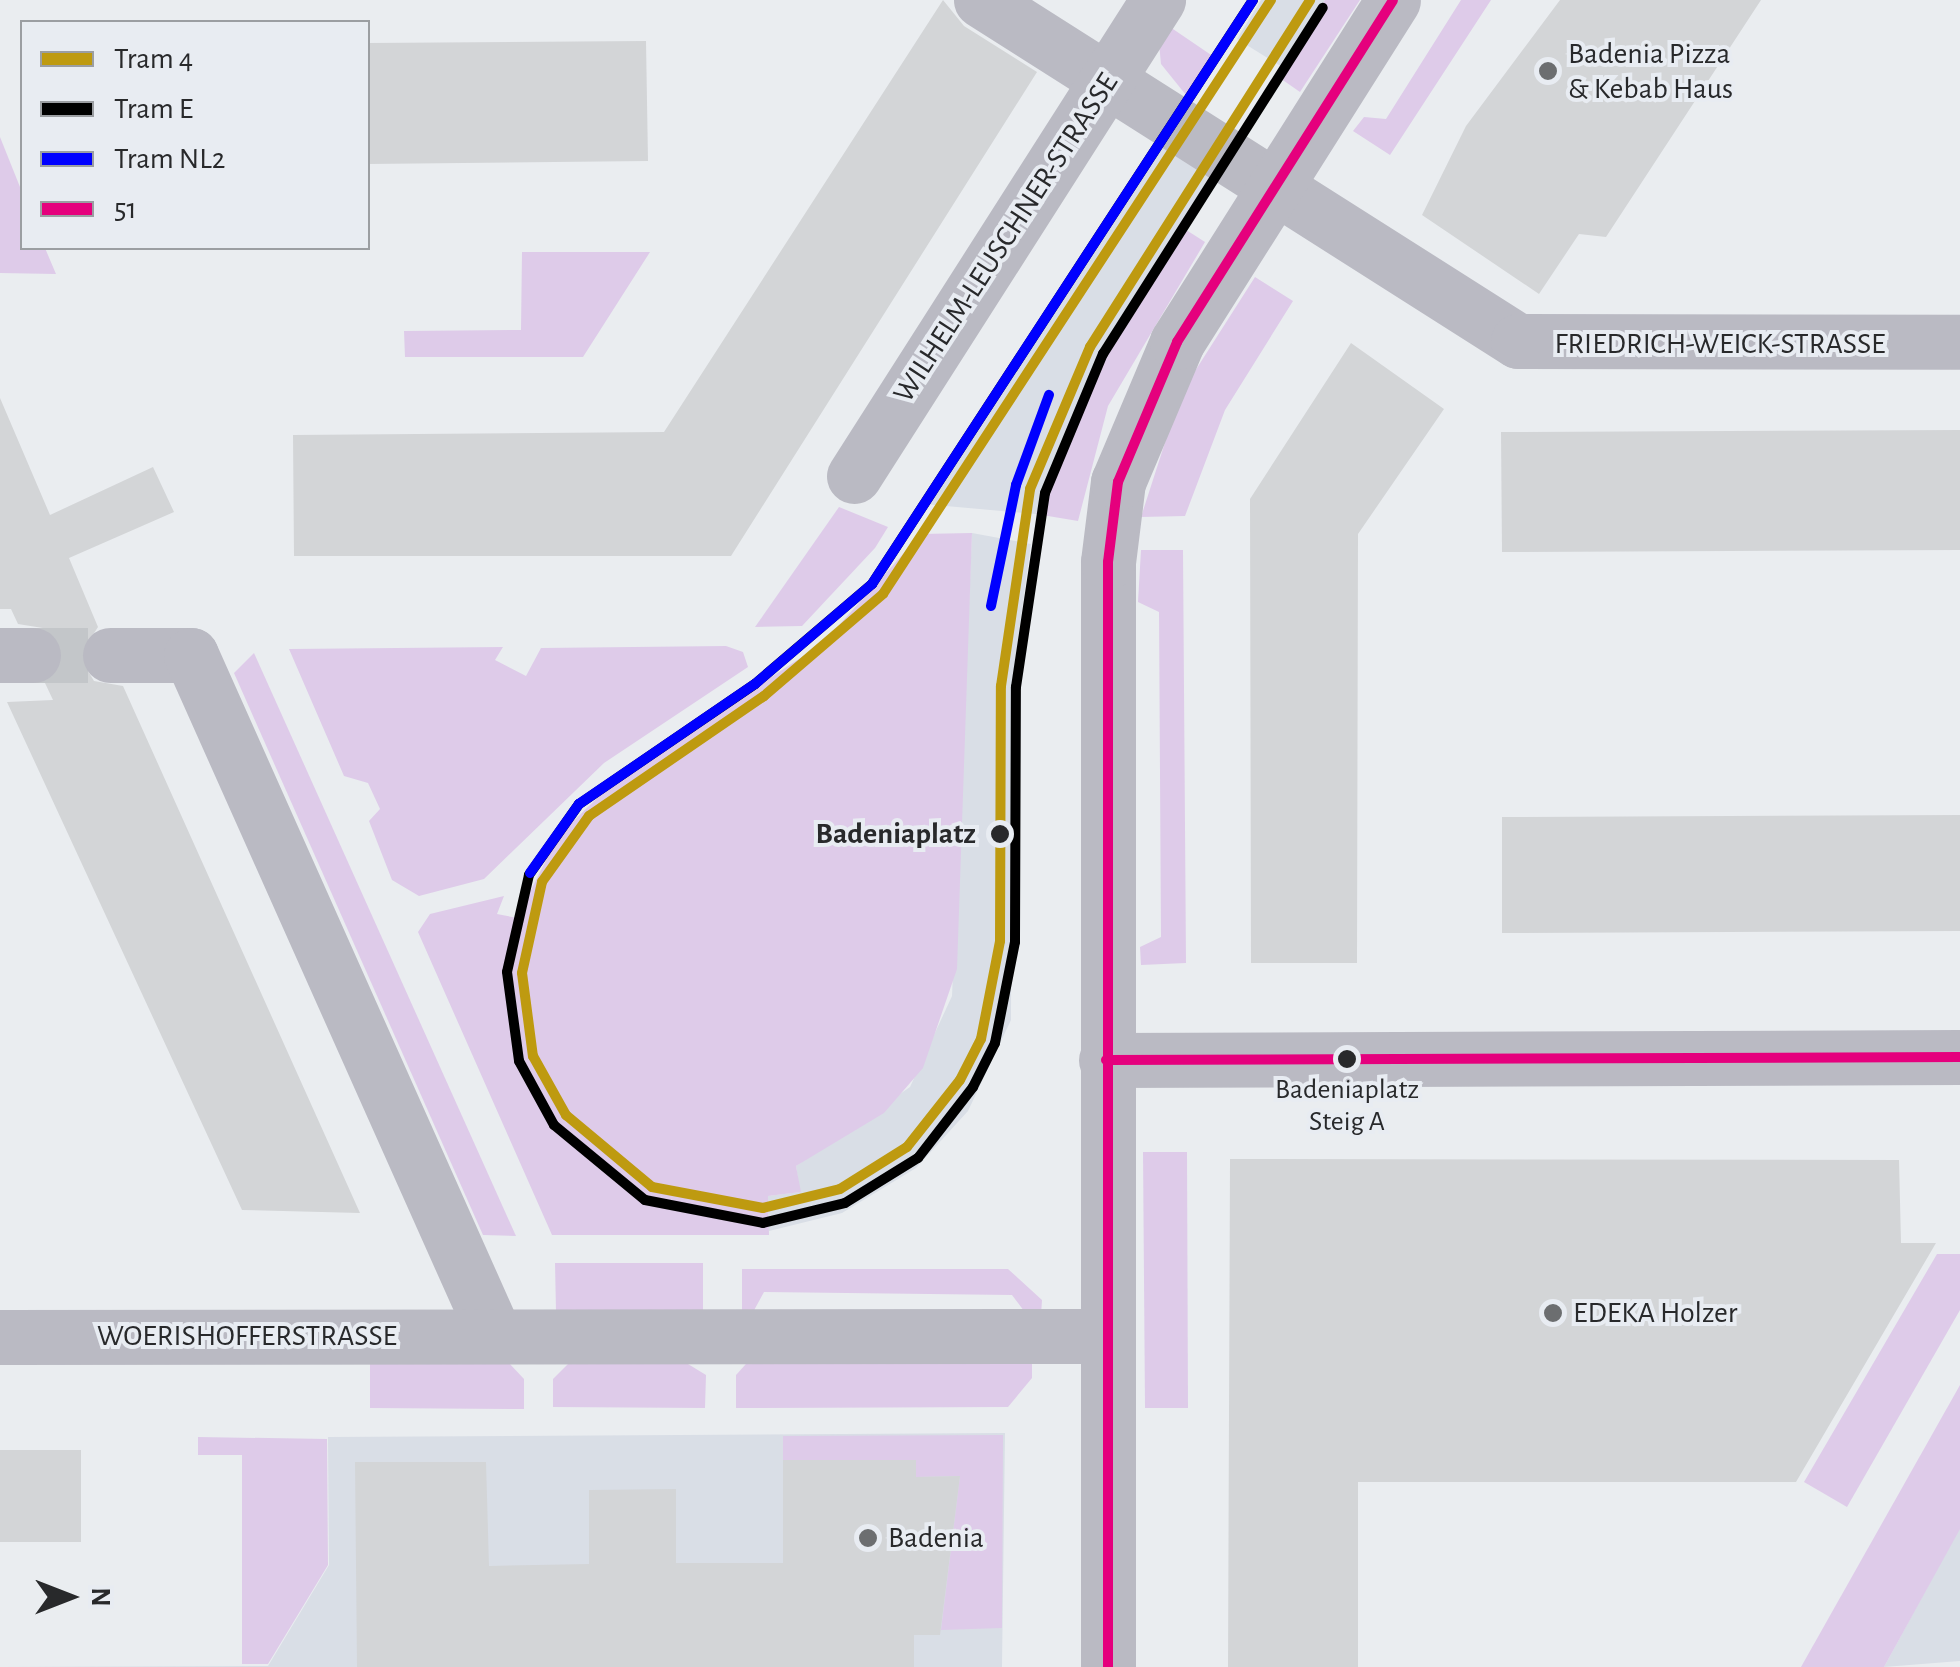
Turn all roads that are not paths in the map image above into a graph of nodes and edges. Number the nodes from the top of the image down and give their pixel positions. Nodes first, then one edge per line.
1 (981, 0) edge
2 (1158, 0) edge
3 (1393, 0) edge
4 (1109, 77) junction
5 (1276, 183) junction
6 (1960, 342) edge
7 (854, 476) dead end
8 (110, 656) tunnel mouth
9 (1960, 1056) edge
10 (1106, 1060) junction
11 (494, 1334) junction
12 (1107, 1336) junction
13 (0, 1337) edge
14 (1108, 1667) edge

1 - 4 street, FRIEDRICH-WEICK-STRASSE
2 - 4 street, WILHELM-LEUSCHNER-STRASSE
3 - 5 street
4 - 5 street, FRIEDRICH-WEICK-STRASSE
4 - 7 street, WILHELM-LEUSCHNER-STRASSE
5 - 6 street, FRIEDRICH-WEICK-STRASSE
5 - 10 street
8 - 11 street
9 - 10 street
10 - 12 street
11 - 12 street
11 - 13 street, WOERISHOFFERSTRASSE
12 - 14 street

